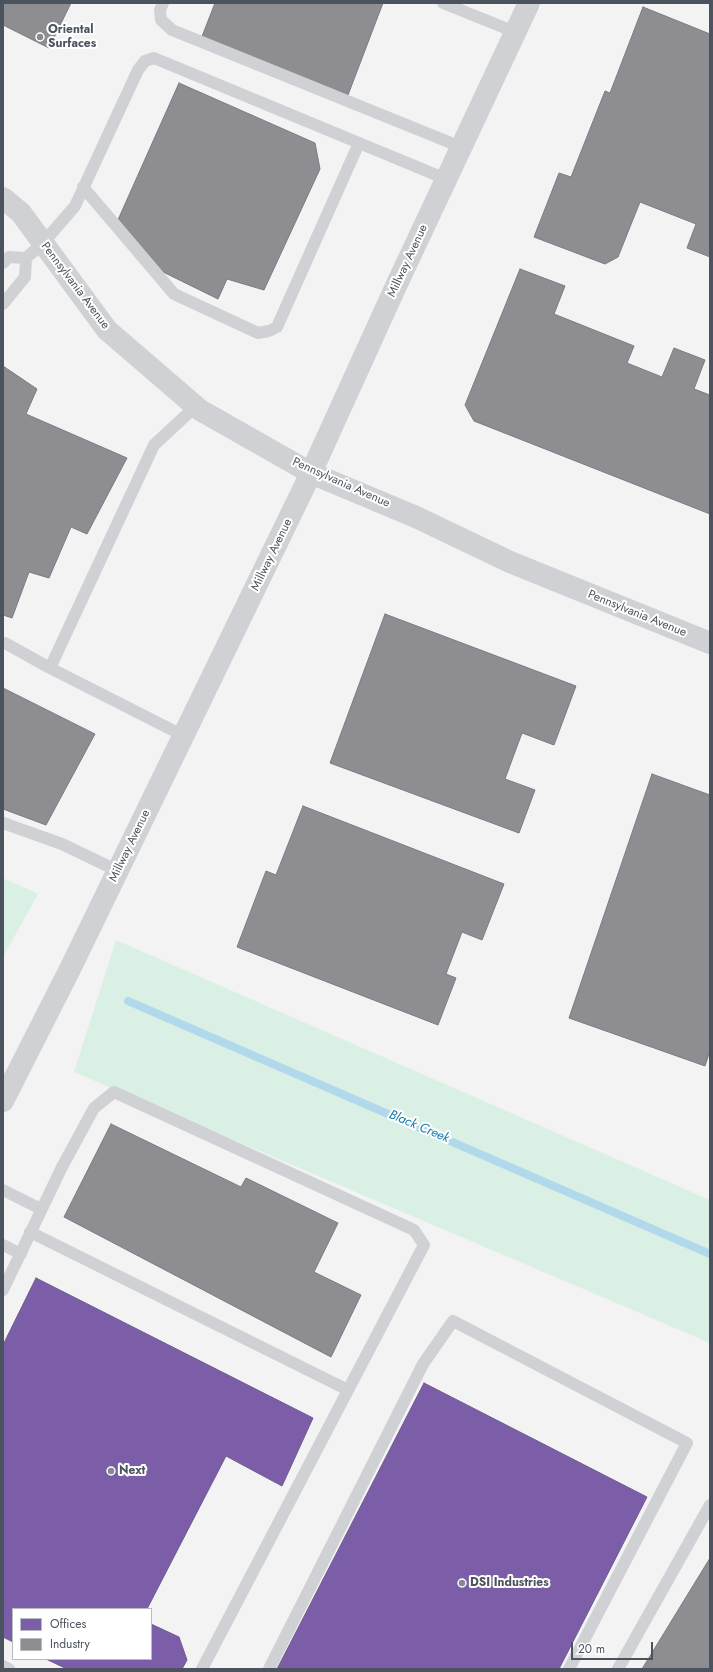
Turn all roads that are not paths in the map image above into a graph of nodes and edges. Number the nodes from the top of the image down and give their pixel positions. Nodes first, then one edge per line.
1 (163, 3) edge
2 (443, 3) edge
3 (529, 3) edge
4 (515, 32) junction
5 (359, 143) junction
6 (461, 147) junction
7 (446, 179) junction
8 (83, 187) junction
9 (3, 198) edge
10 (43, 243) junction
11 (26, 258) junction
12 (3, 263) edge
13 (3, 304) edge
14 (196, 406) junction
15 (311, 473) junction
16 (5, 643) dead end
17 (710, 643) edge
18 (50, 668) junction
19 (184, 736) junction
20 (3, 823) edge
21 (118, 871) junction
22 (3, 1101) edge
23 (3, 1190) edge
24 (41, 1209) junction
25 (30, 1232) junction
26 (3, 1245) edge
27 (21, 1254) junction
28 (3, 1290) edge
29 (348, 1390) junction
30 (710, 1505) edge
31 (3, 1666) edge
32 (9, 1669) edge
33 (202, 1669) edge
34 (269, 1669) edge
35 (569, 1669) edge
36 (618, 1669) edge

1 - 6 lane
2 - 4 lane
3 - 4 street, Millway Avenue
4 - 6 street, Millway Avenue
5 - 7 lane
5 - 8 lane
5 - 8 lane
6 - 7 street, Millway Avenue
7 - 15 street, Millway Avenue
8 - 10 lane
9 - 10 street, Pennsylvania Avenue
10 - 11 lane
10 - 14 street, Pennsylvania Avenue
11 - 12 lane
11 - 13 lane
14 - 15 street, Pennsylvania Avenue
14 - 18 lane
15 - 17 street, Pennsylvania Avenue
15 - 19 street, Millway Avenue
16 - 18 lane
18 - 19 lane
19 - 21 street, Millway Avenue
20 - 21 lane
21 - 22 street, Millway Avenue
23 - 24 lane
24 - 25 lane
24 - 29 lane
25 - 27 lane
25 - 29 lane
26 - 27 lane
27 - 28 lane
29 - 33 lane
30 - 36 lane
31 - 32 lane
34 - 35 lane

